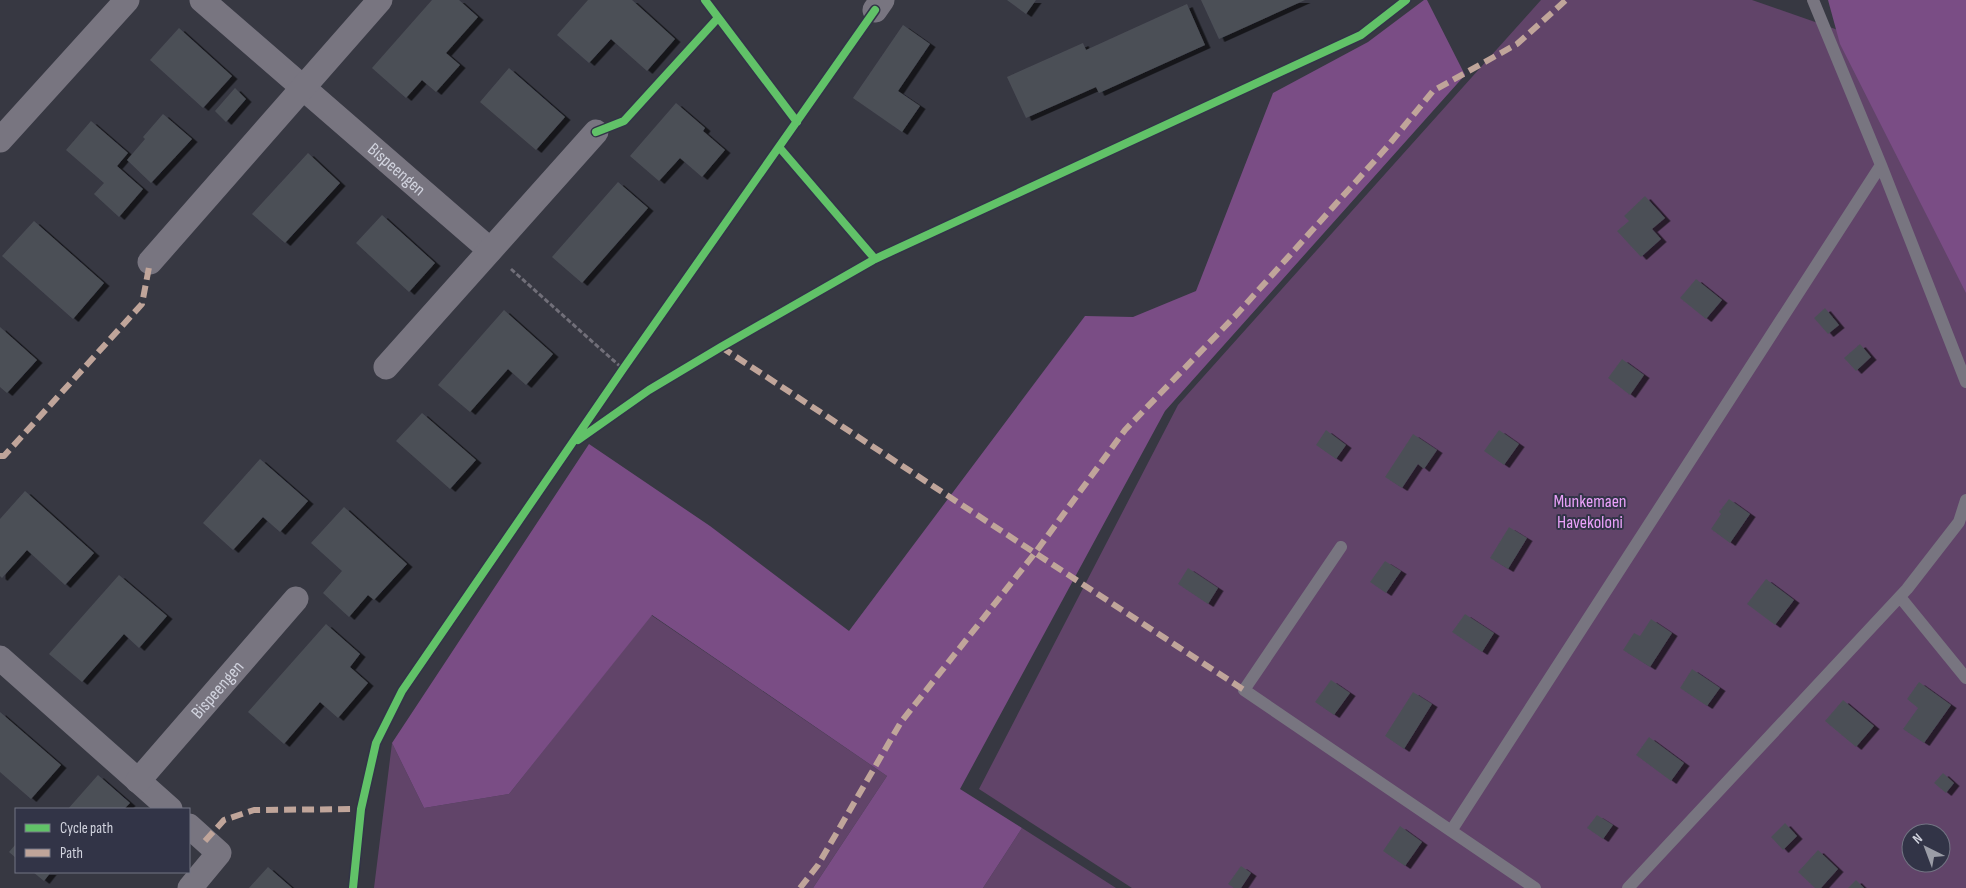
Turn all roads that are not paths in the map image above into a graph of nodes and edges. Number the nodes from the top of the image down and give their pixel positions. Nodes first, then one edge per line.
1 (127, 0) edge
2 (202, 0) edge
3 (380, 0) edge
4 (1813, 0) edge
5 (303, 88) junction
6 (596, 132) dead end
7 (0, 140) edge
8 (1881, 165) junction
9 (490, 250) junction
10 (150, 262) dead end
11 (386, 367) dead end
12 (1966, 382) edge
13 (1966, 500) edge
14 (1341, 547) dead end
15 (1900, 597) junction
16 (296, 599) dead end
17 (0, 658) edge
18 (1966, 678) edge
19 (138, 781) junction
20 (169, 808) edge
21 (190, 827) edge
22 (1451, 831) junction
23 (190, 888) edge
24 (1535, 888) edge
25 (1628, 888) edge

1 - 7 street
2 - 5 street, Bispeengen
3 - 5 street
4 - 8 lane
5 - 9 street, Bispeengen
5 - 10 street
6 - 9 street
8 - 12 lane
8 - 22 lane
9 - 11 street
13 - 15 lane
14 - 22 lane
15 - 18 lane
15 - 25 lane
16 - 19 street, Bispeengen
17 - 19 street
19 - 20 street
21 - 23 street
22 - 24 lane

